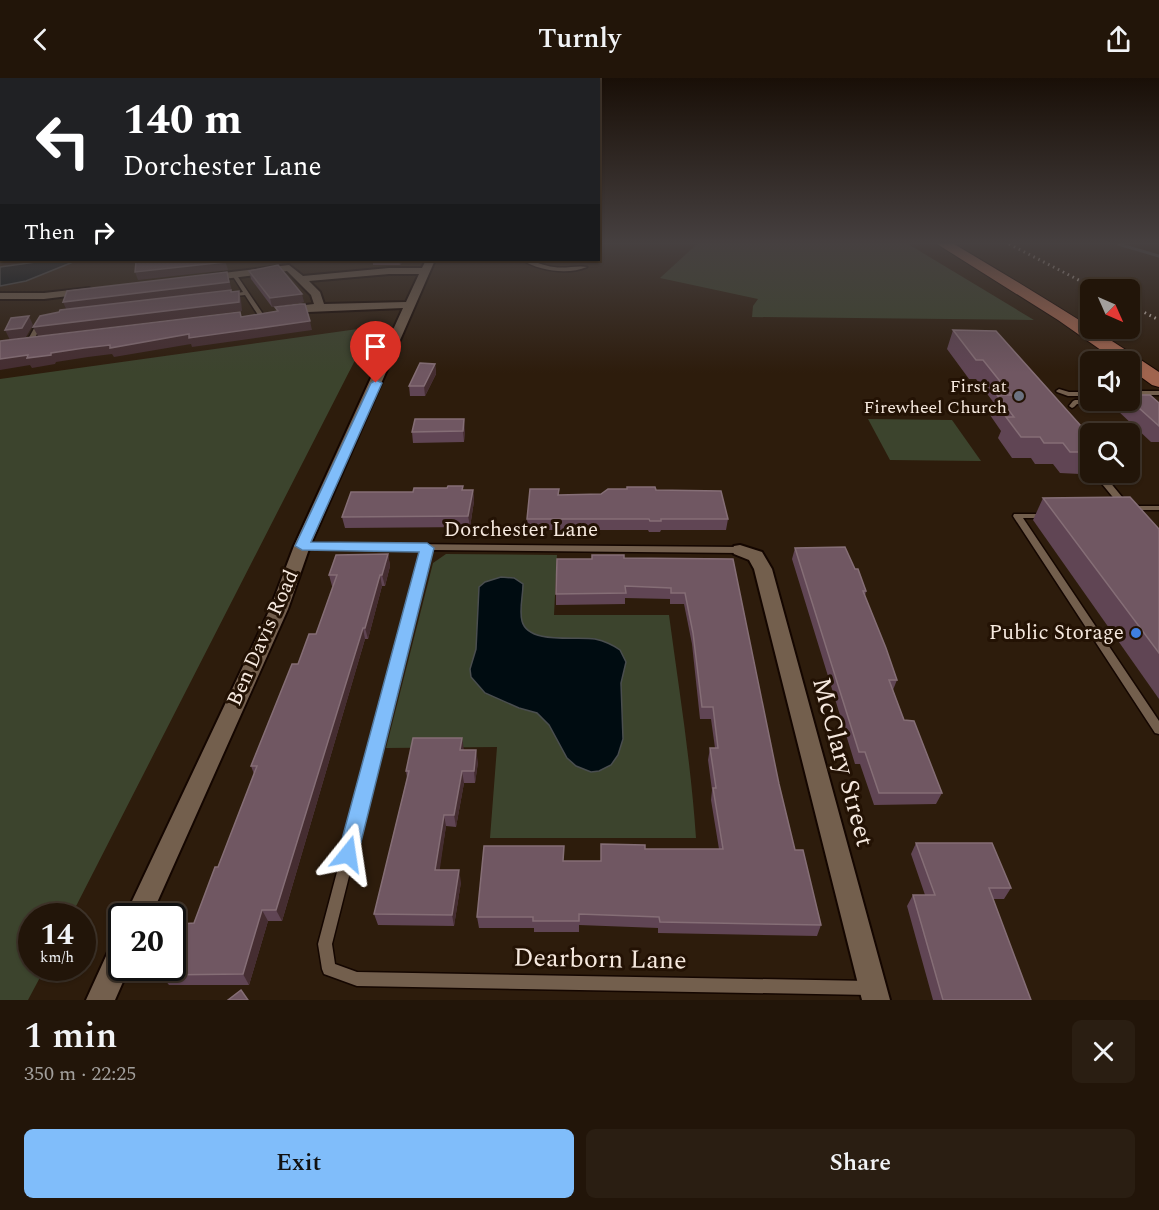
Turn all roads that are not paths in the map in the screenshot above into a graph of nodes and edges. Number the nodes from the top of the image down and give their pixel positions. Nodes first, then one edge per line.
1 (242, 287) edge
2 (309, 287) edge
3 (418, 287) edge
4 (1016, 287) edge
5 (1040, 287) edge
6 (100, 290) edge
7 (246, 293) junction
8 (0, 296) edge
9 (222, 297) edge
10 (409, 305) junction
11 (320, 307) junction
12 (1080, 310) edge
13 (255, 315) joint
14 (46, 319) edge
15 (1126, 339) edge
16 (30, 343) edge
17 (1159, 361) edge
18 (1159, 381) edge
19 (1059, 391) dead end
20 (1140, 393) edge
21 (1159, 393) edge
22 (1080, 394) edge
23 (1159, 400) edge
24 (1072, 406) dead end
25 (1105, 483) edge
26 (1159, 508) edge
27 (1052, 515) edge
28 (302, 546) junction
29 (427, 548) junction
30 (740, 550) joint
31 (1159, 730) edge
32 (144, 903) edge
33 (109, 981) edge
34 (875, 994) edge
35 (100, 1000) edge

1 - 7 lane
2 - 11 street
3 - 10 street, Ben Davis Road
4 - 18 main road
5 - 12 main road
6 - 8 street
7 - 9 lane
7 - 13 lane
10 - 11 street
10 - 28 street, Ben Davis Road
11 - 13 street
14 - 16 lane
15 - 17 main road
19 - 22 lane
20 - 21 lane
23 - 24 lane
25 - 26 lane
27 - 31 lane
28 - 29 lane, Dorchester Lane
28 - 32 street, Ben Davis Road
29 - 30 lane, Dorchester Lane
29 - 34 lane, Dearborn Lane
30 - 34 street, McClary Street
33 - 35 street

